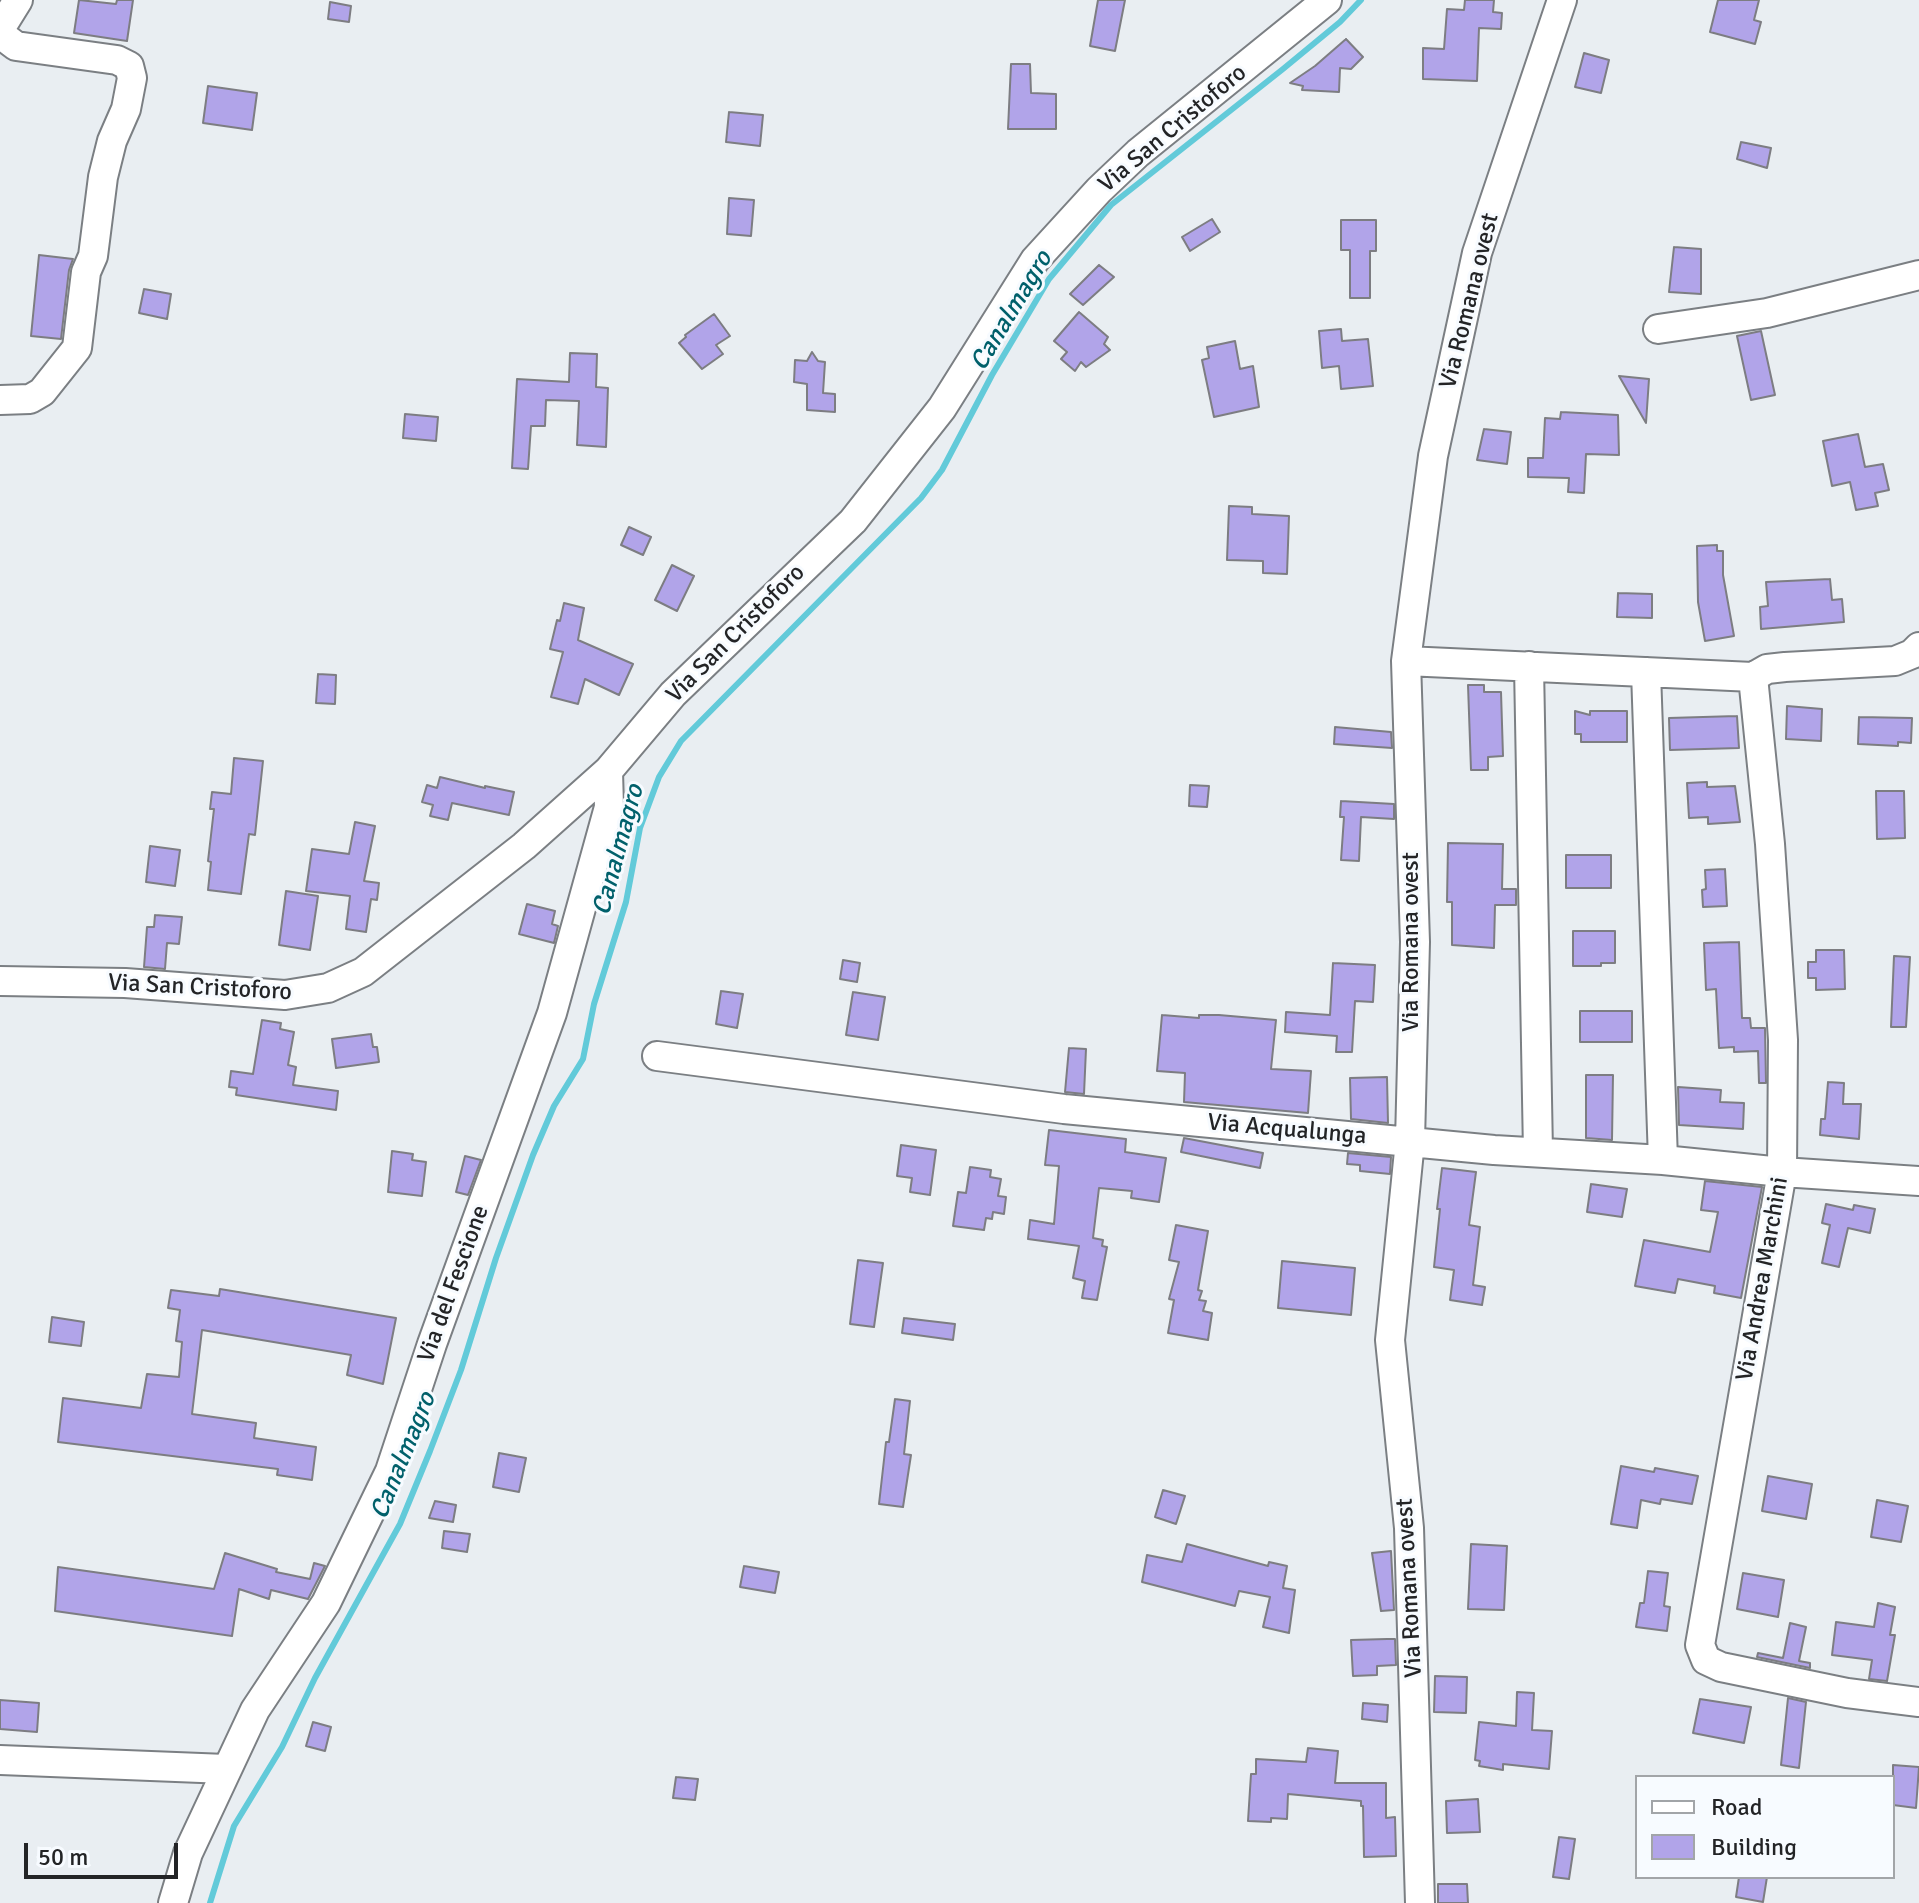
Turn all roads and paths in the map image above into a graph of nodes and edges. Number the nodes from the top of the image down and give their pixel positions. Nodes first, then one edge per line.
1 (18, 0) edge
2 (1327, 0) edge
3 (1562, 0) edge
4 (0, 32) edge
5 (1919, 275) edge
6 (1658, 329) dead end
7 (0, 400) edge
8 (1919, 647) edge
9 (1406, 661) junction
10 (1529, 666) junction
11 (1646, 672) junction
12 (1753, 677) junction
13 (608, 771) junction
14 (0, 981) edge
15 (657, 1056) dead end
16 (1410, 1141) junction
17 (1538, 1152) junction
18 (1663, 1160) junction
19 (1782, 1172) junction
20 (1919, 1181) edge
21 (1919, 1702) edge
22 (0, 1760) edge
23 (226, 1769) junction
24 (173, 1903) edge
25 (1420, 1903) edge

1 - 4 street
2 - 13 street, Via San Cristoforo
3 - 9 street, Via Romana ovest
4 - 7 street
5 - 6 street
8 - 12 street
9 - 10 street
9 - 16 street, Via Romana ovest
10 - 11 street
10 - 17 street
11 - 12 street
11 - 18 street
12 - 19 street, Via Andrea Marchini
13 - 14 street, Via San Cristoforo
13 - 23 street, Via del Fescione
15 - 16 street, Via Acqualunga
16 - 17 street, Via Acqualunga
16 - 25 street, Via Romana ovest
17 - 18 street, Via Acqualunga
18 - 19 street, Via Acqualunga
19 - 20 street, Via Acqualunga
19 - 21 street, Via Andrea Marchini
22 - 23 street
23 - 24 street, Via del Fescione

